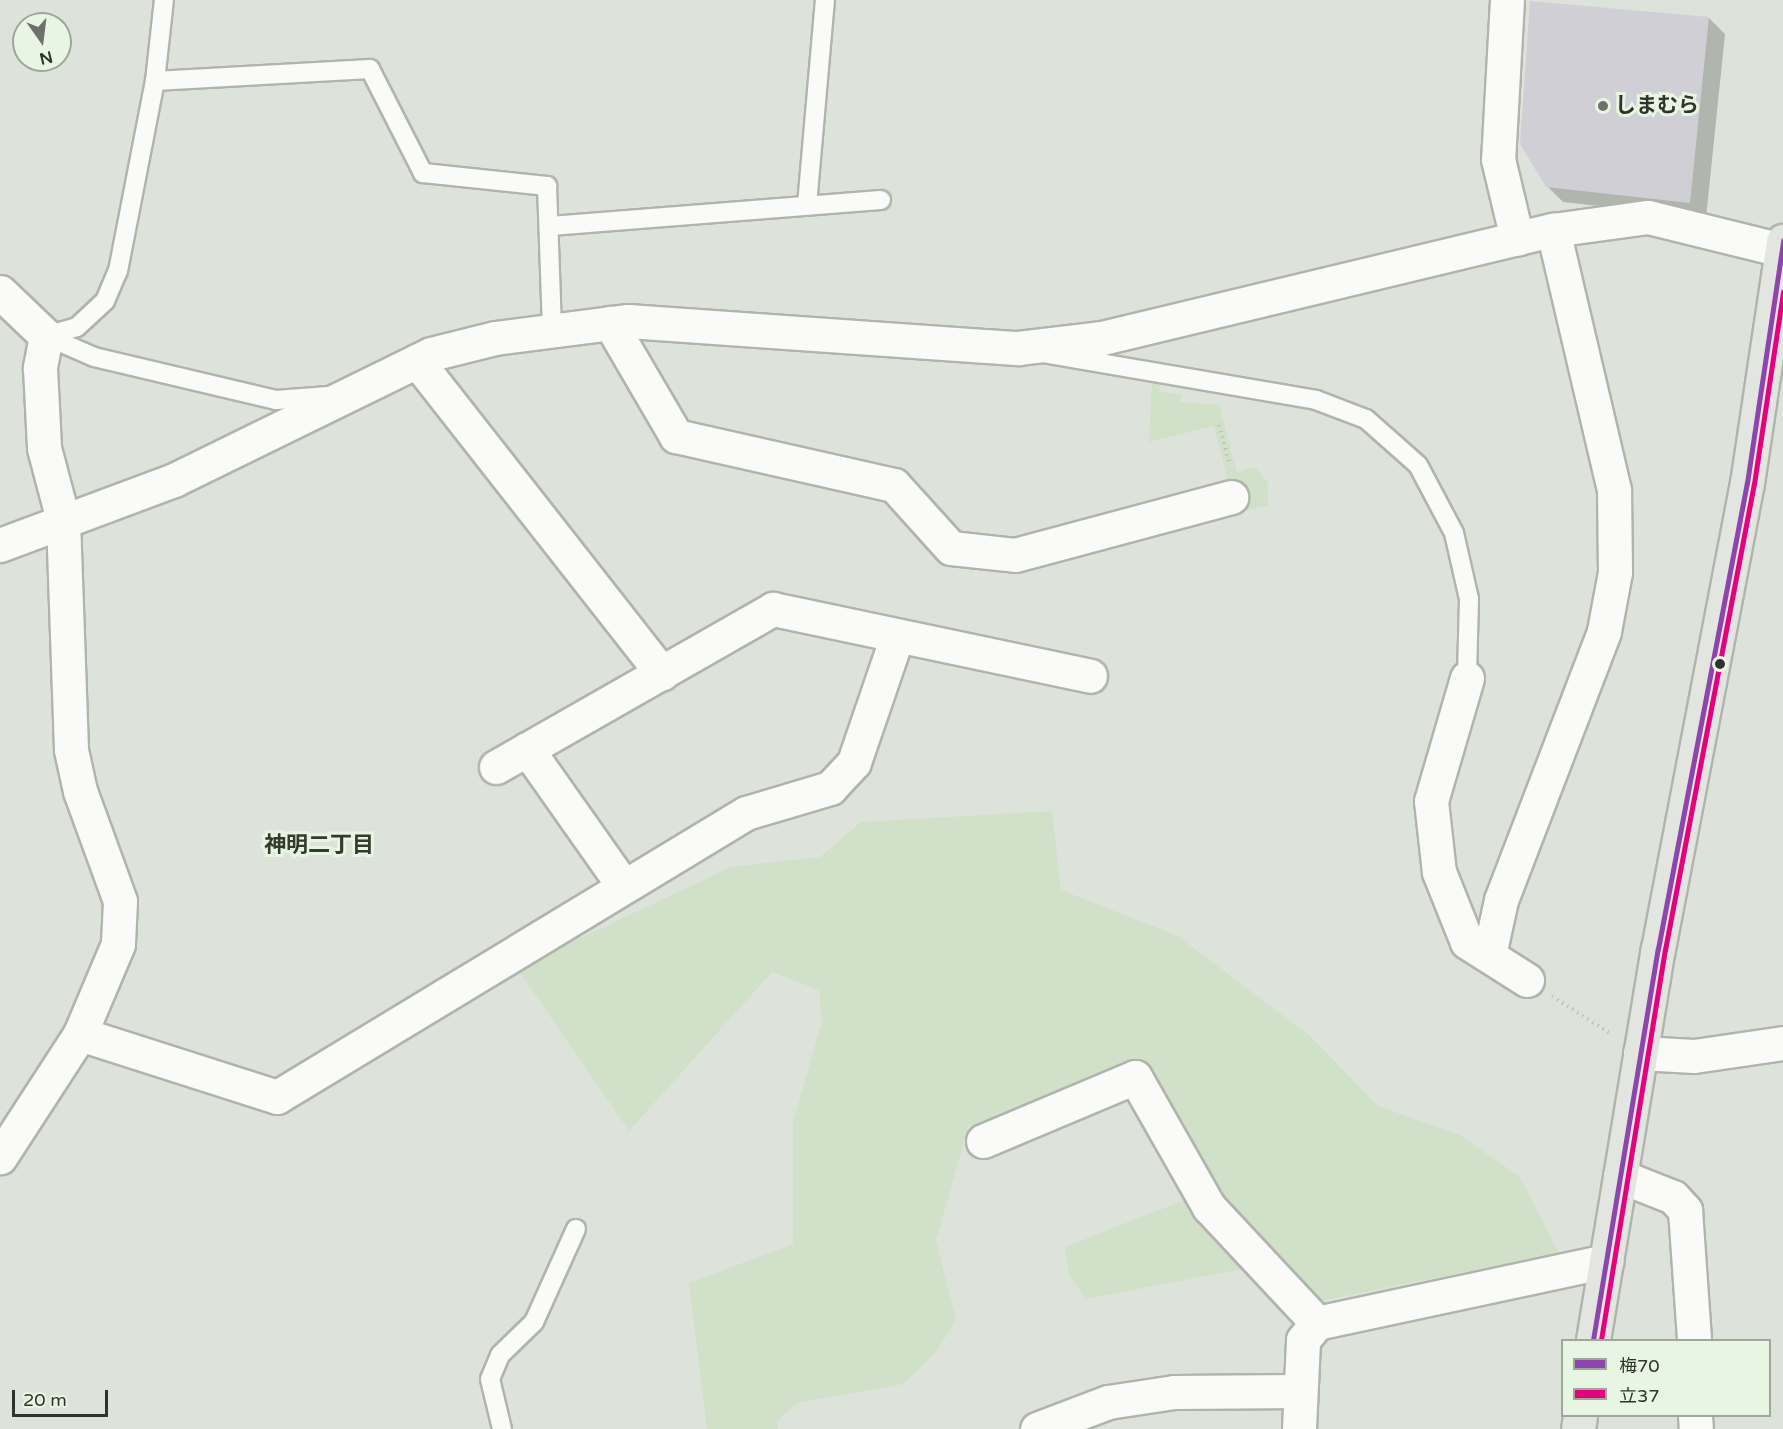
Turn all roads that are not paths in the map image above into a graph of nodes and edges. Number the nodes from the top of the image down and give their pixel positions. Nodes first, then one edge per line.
1 (164, 0) edge
2 (825, 0) edge
3 (1507, 0) edge
4 (155, 81) junction
5 (881, 200) dead end
6 (807, 205) junction
7 (550, 226) junction
8 (1553, 230) junction
9 (1517, 239) junction
10 (1782, 253) edge
11 (0, 292) edge
12 (610, 323) junction
13 (552, 330) junction
14 (46, 336) junction
15 (1018, 348) junction
16 (417, 361) junction
17 (353, 394) junction
18 (1231, 485) road end
19 (63, 520) junction
20 (0, 545) edge
21 (896, 639) junction
22 (662, 673) junction
23 (1090, 676) dead end
24 (1467, 678) joint
25 (527, 749) junction
26 (496, 767) dead end
27 (623, 885) junction
28 (1489, 955) junction
29 (1527, 980) road end
30 (80, 1034) junction
31 (1783, 1043) edge
32 (1640, 1053) junction
33 (983, 1141) dead end
34 (0, 1157) edge
35 (1620, 1176) junction
36 (576, 1230) dead end
37 (1606, 1261) junction
38 (1317, 1323) junction
39 (1593, 1339) edge
40 (1694, 1339) edge
41 (1299, 1391) junction
42 (502, 1429) edge
43 (1037, 1429) edge
44 (1299, 1429) edge

1 - 4 lane
2 - 6 lane
3 - 9 street
4 - 7 lane
4 - 14 lane
5 - 6 lane
6 - 7 lane
7 - 13 lane
8 - 9 street
8 - 10 street
8 - 28 street
9 - 15 street
10 - 32 main road
11 - 14 street
12 - 13 street
12 - 15 street
12 - 18 street
13 - 16 street
14 - 17 lane
14 - 19 street
15 - 24 lane
16 - 17 street
16 - 22 street
17 - 19 street
19 - 20 street
19 - 30 street
21 - 22 street
21 - 23 street
21 - 27 street
22 - 25 street
24 - 28 street
25 - 26 street
25 - 27 street
27 - 30 street
28 - 29 street
30 - 34 street
31 - 32 street
32 - 35 main road
33 - 38 street
35 - 37 main road
35 - 40 street
36 - 42 lane
37 - 38 street
37 - 39 main road
38 - 41 street
41 - 43 street
41 - 44 street

